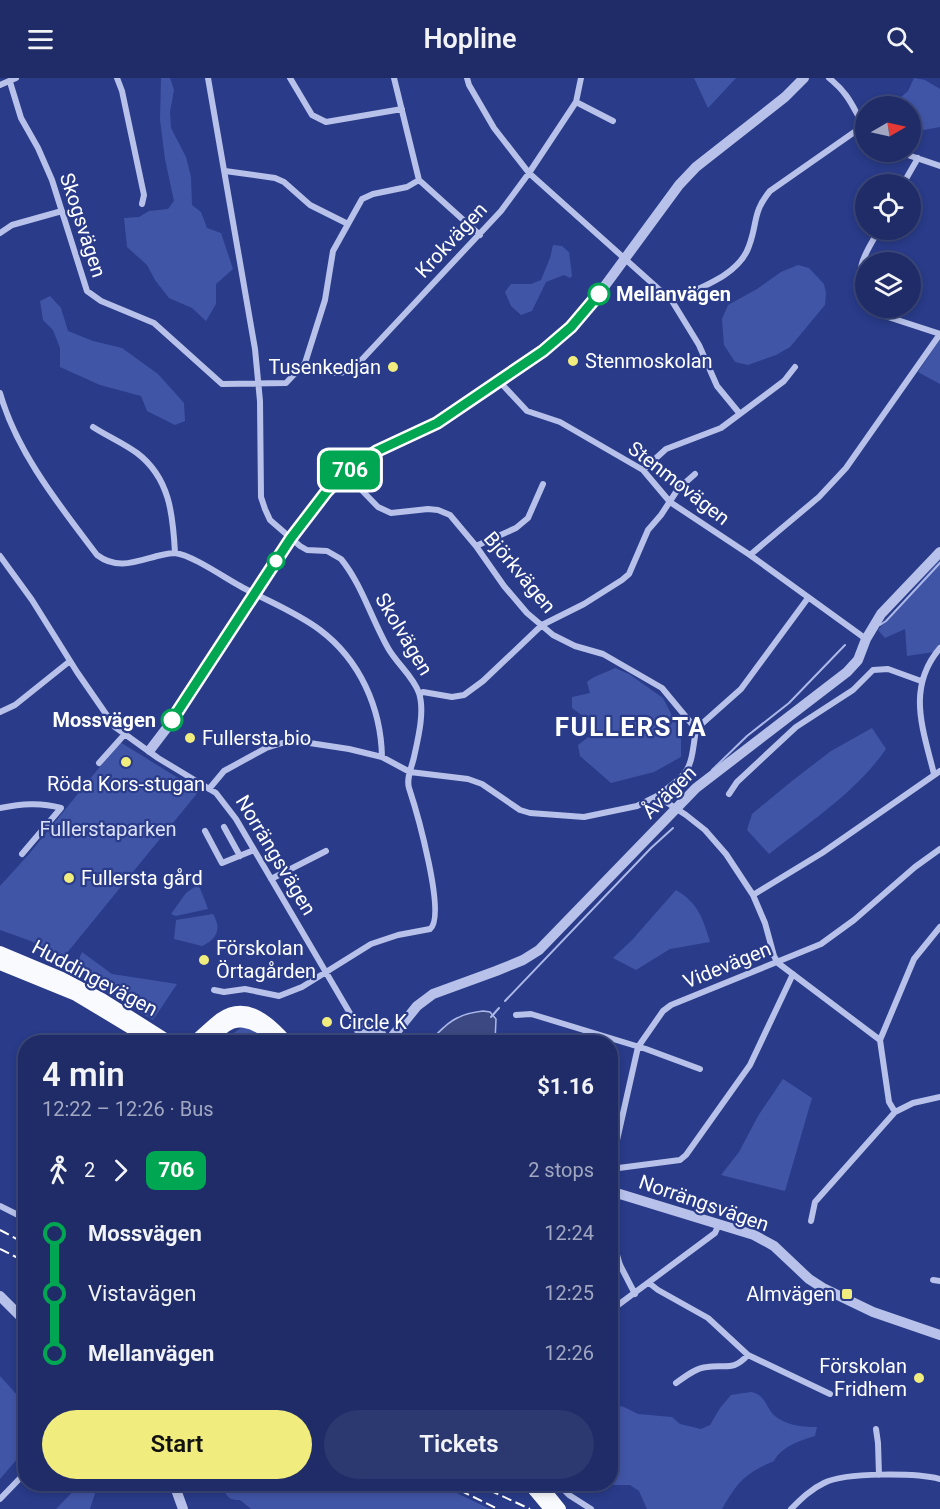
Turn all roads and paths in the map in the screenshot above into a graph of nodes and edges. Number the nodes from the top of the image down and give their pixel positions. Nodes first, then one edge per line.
1 (117, 78) edge
2 (208, 78) edge
3 (290, 78) edge
4 (394, 78) edge
5 (467, 78) edge
6 (581, 78) edge
7 (804, 78) edge
8 (829, 78) edge
9 (13, 80) edge
10 (0, 85) edge
11 (576, 102) junction
12 (402, 109) junction
13 (855, 110) edge
14 (613, 121) dead end
15 (855, 133) edge
16 (921, 159) edge
17 (940, 166) edge
18 (225, 171) junction
19 (529, 173) junction
20 (419, 180) junction
21 (142, 204) dead end
22 (62, 211) junction
23 (348, 224) junction
24 (0, 232) edge
25 (480, 235) junction
26 (625, 258) junction
27 (672, 301) junction
28 (891, 318) edge
29 (940, 334) edge
30 (305, 363) junction
31 (795, 367) dead end
32 (500, 381) junction
33 (258, 385) junction
34 (0, 393) edge
35 (740, 414) junction
36 (93, 427) dead end
37 (643, 470) junction
38 (345, 473) junction
39 (695, 474) dead end
40 (543, 484) dead end
41 (670, 502) junction
42 (291, 538) junction
43 (476, 546) junction
44 (940, 552) edge
45 (175, 553) junction
46 (750, 555) junction
47 (0, 556) edge
48 (255, 594) junction
49 (808, 598) junction
50 (542, 625) junction
51 (866, 639) junction
52 (940, 648) edge
53 (70, 661) junction
54 (921, 681) junction
55 (420, 694) junction
56 (0, 712) edge
57 (696, 729) junction
58 (124, 735) junction
59 (145, 747) junction
60 (382, 757) junction
61 (99, 763) dead end
62 (410, 772) junction
63 (937, 772) edge
64 (209, 789) junction
65 (729, 794) dead end
66 (657, 796) junction
67 (0, 808) edge
68 (676, 810) junction
69 (224, 827) dead end
70 (206, 831) dead end
71 (940, 849) edge
72 (254, 850) junction
73 (326, 851) dead end
74 (22, 854) dead end
75 (240, 856) junction
76 (271, 879) junction
77 (753, 895) junction
78 (940, 927) edge
79 (0, 952) edge
80 (778, 963) junction
81 (0, 964) edge
82 (325, 972) junction
83 (792, 974) junction
84 (214, 990) dead end
85 (516, 1015) dead end
86 (351, 1016) junction
87 (399, 1028) junction
88 (375, 1031) junction
89 (142, 1035) edge
90 (161, 1035) edge
91 (202, 1035) edge
92 (217, 1035) edge
93 (270, 1035) edge
94 (282, 1035) edge
95 (358, 1035) edge
96 (364, 1035) edge
97 (381, 1035) edge
98 (392, 1035) edge
99 (599, 1035) edge
100 (880, 1040) junction
101 (618, 1041) edge
102 (638, 1047) junction
103 (700, 1069) dead end
104 (940, 1097) edge
105 (895, 1112) junction
106 (618, 1134) edge
107 (618, 1169) edge
108 (618, 1193) edge
109 (0, 1206) edge
110 (18, 1215) edge
111 (811, 1221) dead end
112 (719, 1223) junction
113 (618, 1258) edge
114 (649, 1283) junction
115 (635, 1294) junction
116 (0, 1296) edge
117 (618, 1306) edge
118 (18, 1314) edge
119 (940, 1335) edge
120 (748, 1355) junction
121 (676, 1383) dead end
122 (830, 1394) dead end
123 (876, 1430) dead end
124 (879, 1475) junction
125 (940, 1479) edge
126 (18, 1480) edge
127 (177, 1491) edge
128 (535, 1491) edge
129 (546, 1491) edge
130 (564, 1491) edge
131 (0, 1499) edge
132 (183, 1509) edge
133 (550, 1509) edge
134 (560, 1509) edge
135 (591, 1509) edge
136 (791, 1509) edge

1 - 21 street
2 - 18 street, Skolvägen
3 - 12 street
4 - 12 street
5 - 19 street
6 - 11 street, Krokvägen
7 - 26 street
8 - 13 street
9 - 10 street
9 - 22 street, Skogsvägen
11 - 14 street
11 - 19 street, Krokvägen
12 - 20 street
15 - 27 street
16 - 17 street
18 - 23 street
18 - 33 street, Skolvägen
19 - 25 street, Krokvägen
19 - 26 street
20 - 23 street
20 - 25 street
22 - 24 street
22 - 33 street, Skogsvägen
23 - 30 street
25 - 30 street, Krokvägen
26 - 27 street
26 - 32 street
27 - 35 street
28 - 29 street
29 - 46 street
30 - 33 street, Skogsvägen
31 - 35 street
32 - 37 street, Stenmovägen
32 - 38 street
33 - 42 street, Skolvägen
34 - 45 street
35 - 37 street
36 - 45 street
37 - 41 street, Stenmovägen
38 - 42 street
38 - 43 street, Björkvägen
39 - 41 street
40 - 43 street
41 - 46 street, Stenmovägen
41 - 50 street
42 - 48 street
42 - 55 street, Skolvägen
43 - 50 street, Björkvägen
44 - 51 street, Åvägen
45 - 48 street
46 - 49 street, Stenmovägen
47 - 53 street
48 - 59 street
48 - 60 street
49 - 51 street, Stenmovägen
49 - 57 street
50 - 55 street
50 - 57 street, Björkvägen
51 - 68 street, Åvägen
52 - 54 street
53 - 56 street
53 - 58 street
54 - 63 street
54 - 65 street
55 - 62 street, Skolvägen
57 - 66 street
58 - 59 street
58 - 61 street
59 - 64 street, Norrängsvägen
60 - 62 street
60 - 64 street
62 - 66 street
62 - 82 street, Skolvägen
63 - 77 street
64 - 72 street, Norrängsvägen
66 - 68 street
67 - 74 street
68 - 77 street
68 - 87 street, Åvägen
69 - 75 street
70 - 75 street
71 - 80 street, Videvägen
72 - 75 street
72 - 76 street, Norrängsvägen
73 - 76 street
76 - 82 street, Norrängsvägen
77 - 80 street
78 - 100 street
79 - 90 main road, Huddingevägen
80 - 83 street
80 - 102 street, Videvägen
81 - 89 main road, Huddingevägen
82 - 84 street
82 - 86 street, Norrängsvägen
83 - 100 street
83 - 107 street
85 - 99 street
86 - 88 street, Norrängsvägen
86 - 95 street, Norrängsvägen
87 - 88 street
87 - 98 street, Åvägen
88 - 96 street
88 - 97 street
91 - 94 main road
92 - 93 main road
100 - 105 street
101 - 102 street
102 - 103 street
102 - 106 street, Videvägen
104 - 105 street
105 - 111 street
108 - 112 street, Norrängsvägen
109 - 110 street
112 - 114 street
112 - 119 street, Norrängsvägen
113 - 115 street
114 - 115 street
114 - 120 street
115 - 117 street
116 - 118 street
120 - 121 street
120 - 122 street
123 - 124 street
124 - 125 street
124 - 136 street
126 - 131 street
127 - 132 street
128 - 133 main road
129 - 134 main road
130 - 135 street

